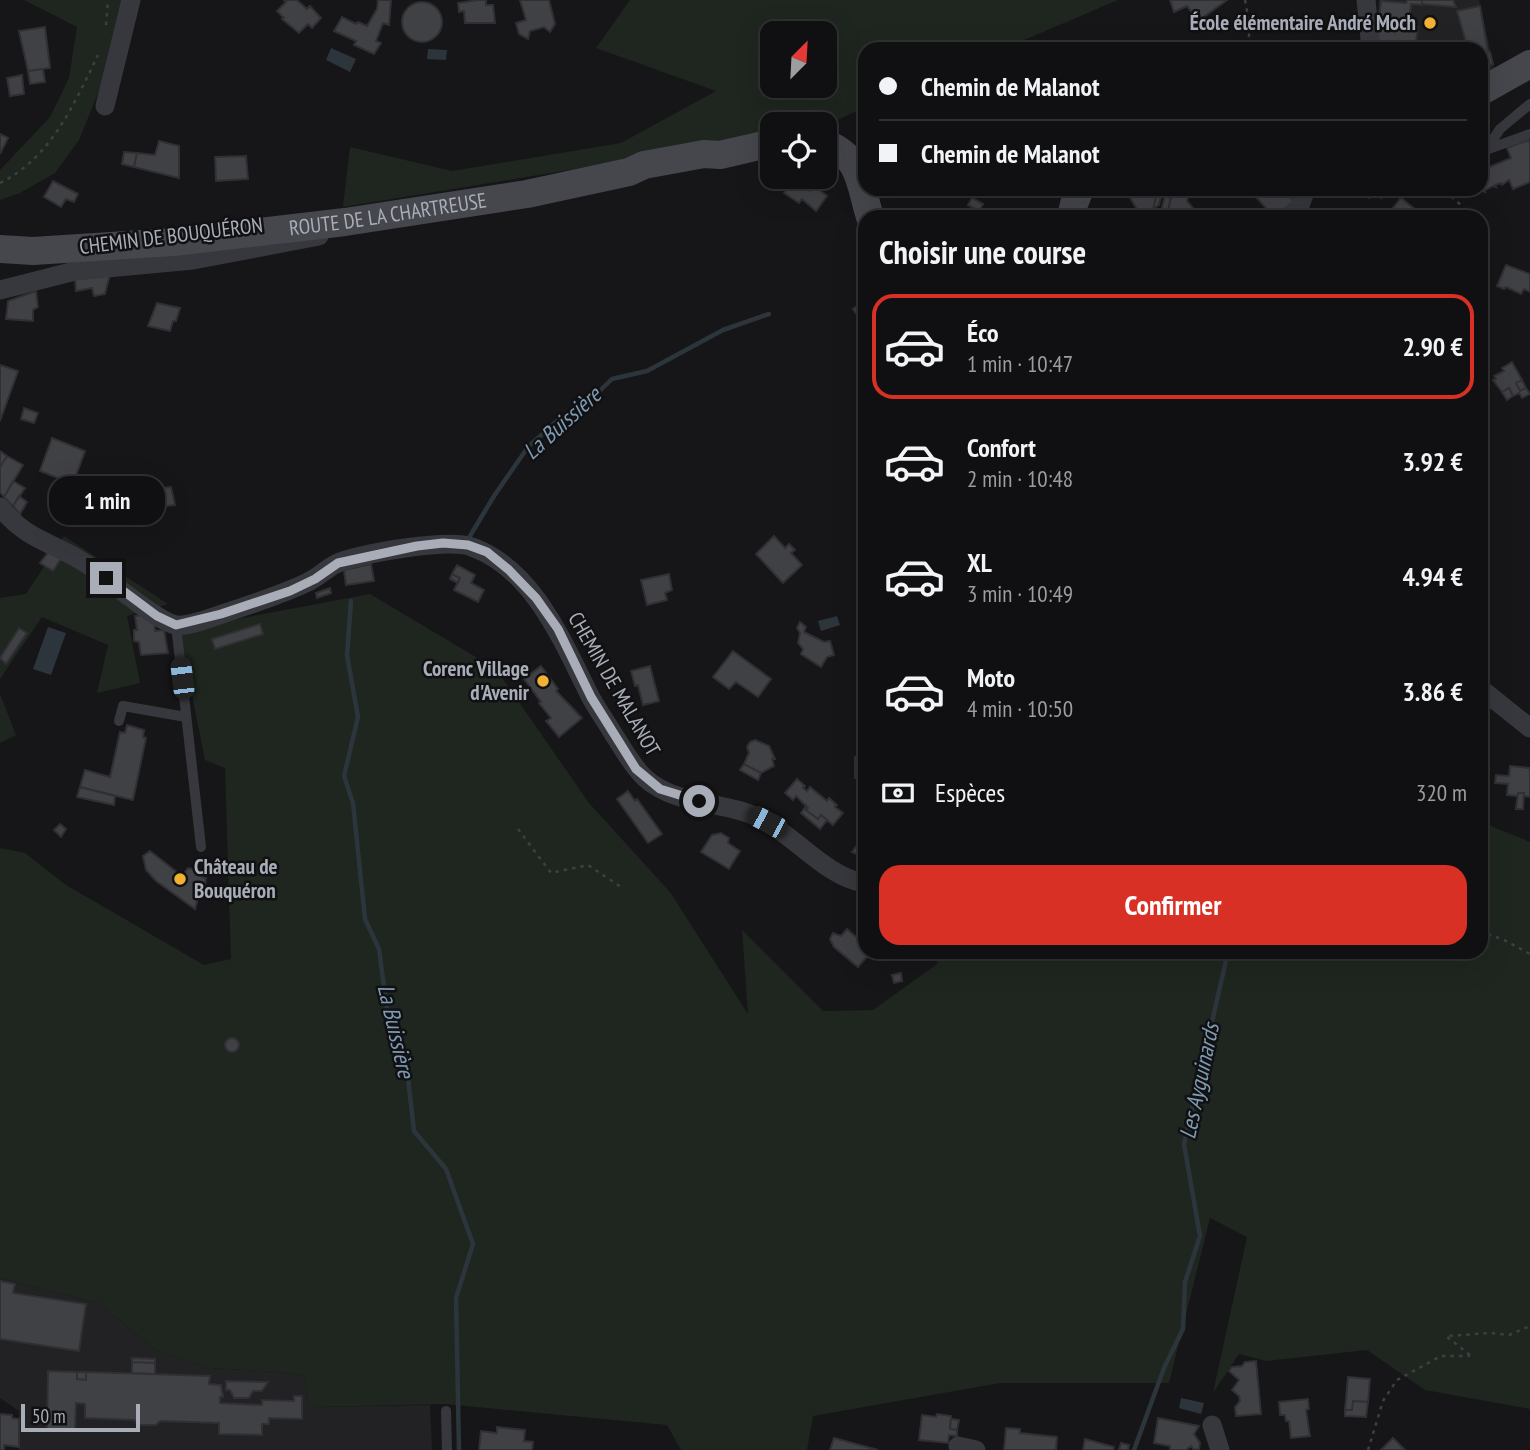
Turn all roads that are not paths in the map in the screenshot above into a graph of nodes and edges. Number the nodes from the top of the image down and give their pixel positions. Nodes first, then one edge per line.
1 (131, 0) edge
2 (1366, 0) edge
3 (1370, 42) edge
4 (1530, 64) edge
5 (1488, 88) edge
6 (1530, 104) edge
7 (105, 106) dead end
8 (1530, 134) edge
9 (1496, 145) junction
10 (760, 146) edge
11 (1488, 148) edge
12 (837, 150) edge
13 (858, 170) edge
14 (345, 222) junction
15 (0, 249) edge
16 (0, 290) edge
17 (0, 507) edge
18 (176, 625) junction
19 (1488, 694) edge
20 (186, 717) junction
21 (119, 720) dead end
22 (1530, 728) edge
23 (201, 847) dead end
24 (858, 881) edge
25 (446, 1411) dead end
26 (1212, 1425) dead end
27 (447, 1450) edge
28 (1220, 1450) edge

1 - 7 street
2 - 3 street
4 - 5 main road
6 - 9 lane
8 - 9 lane
9 - 11 lane
10 - 14 main road, ROUTE DE LA CHARTREUSE
12 - 13 main road
14 - 15 main road, ROUTE DE LA CHARTREUSE
14 - 16 street, CHEMIN DE BOUQUÉRON
17 - 18 street
18 - 20 lane
18 - 24 street, CHEMIN DE MALANOT
19 - 22 street
20 - 21 lane
20 - 23 lane
25 - 27 lane
26 - 28 street

